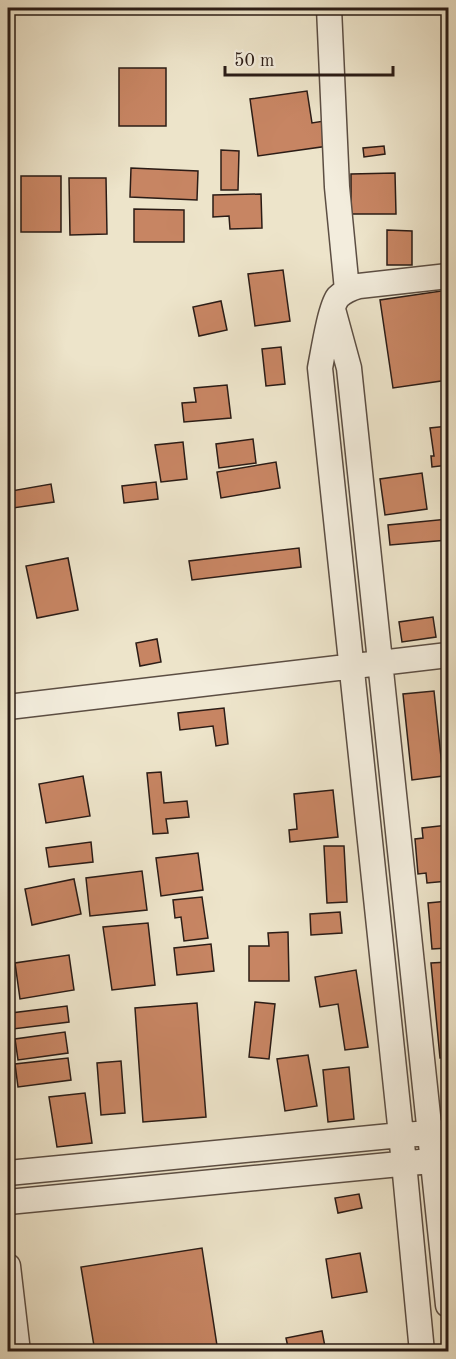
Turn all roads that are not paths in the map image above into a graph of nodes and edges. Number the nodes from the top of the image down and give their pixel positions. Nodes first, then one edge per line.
1 (329, 8) edge
2 (448, 276) edge
3 (340, 299) junction
4 (448, 655) edge
5 (380, 662) junction
6 (352, 665) junction
7 (8, 707) edge
8 (440, 1133) edge
9 (401, 1135) junction
10 (441, 1161) edge
11 (404, 1163) junction
12 (8, 1173) edge
13 (8, 1202) edge
14 (8, 1266) edge
15 (448, 1305) edge
16 (18, 1352) edge
17 (422, 1352) edge

1 - 3 street
2 - 3 street
3 - 5 street
3 - 6 street
4 - 5 street
5 - 6 street
5 - 8 street
6 - 7 street
6 - 9 street
8 - 9 street
8 - 10 street
9 - 11 street
9 - 12 street
10 - 11 street
10 - 15 street
11 - 13 street
11 - 17 street
14 - 16 street

